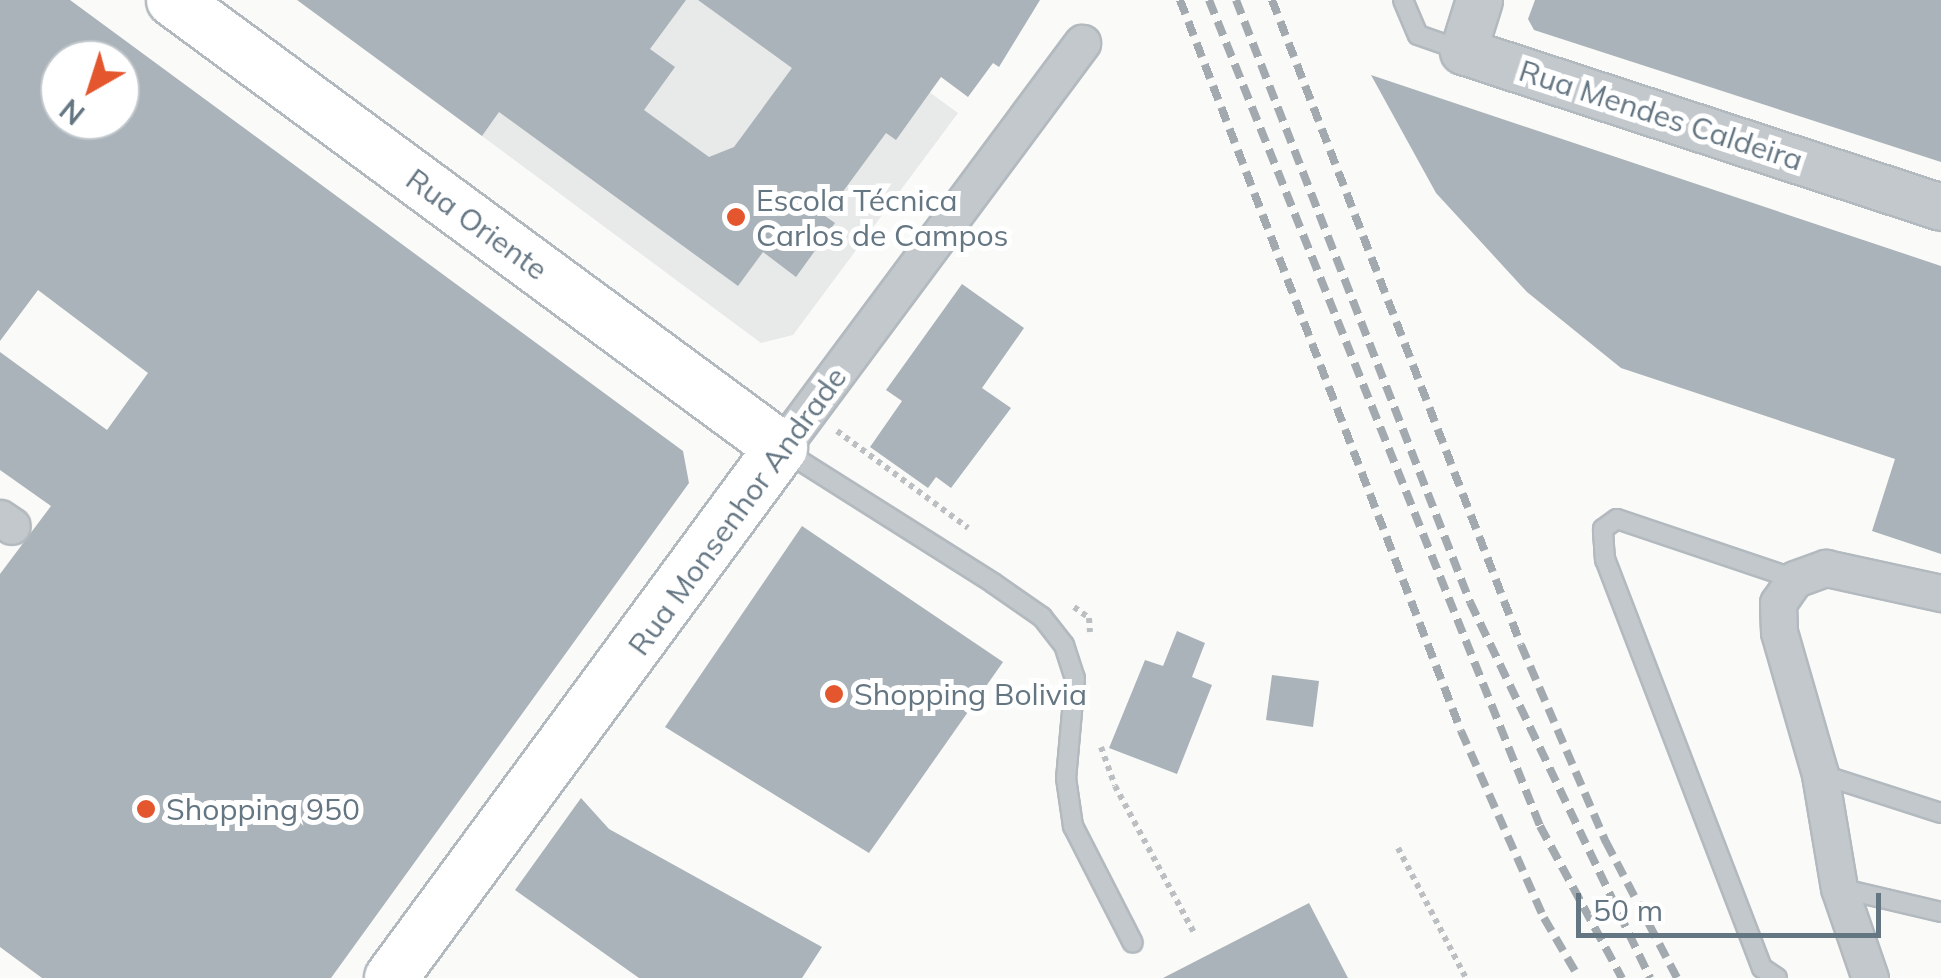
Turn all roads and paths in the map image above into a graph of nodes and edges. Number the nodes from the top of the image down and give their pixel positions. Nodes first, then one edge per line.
1 (173, 0) edge
2 (1403, 0) edge
3 (1478, 0) edge
4 (1082, 43) dead end
5 (1464, 50) junction
6 (1941, 207) edge
7 (781, 448) junction
8 (1795, 579) junction
9 (1941, 593) edge
10 (1820, 774) junction
11 (1941, 814) edge
12 (1398, 848) dead end
13 (1839, 888) junction
14 (1941, 912) edge
15 (1134, 943) dead end
16 (391, 978) edge
17 (1466, 978) edge
18 (1776, 978) edge
19 (1870, 978) edge

1 - 7 main road, Rua Oriente
2 - 5 lane, Rua Mendes Caldeira
3 - 5 street
4 - 7 street, Rua Monsenhor Andrade
5 - 6 street, Rua Mendes Caldeira
7 - 15 lane
7 - 16 main road, Rua Monsenhor Andrade
8 - 9 street
8 - 10 street
8 - 18 lane
10 - 11 lane
10 - 13 street
12 - 17 path
13 - 14 lane
13 - 19 street

